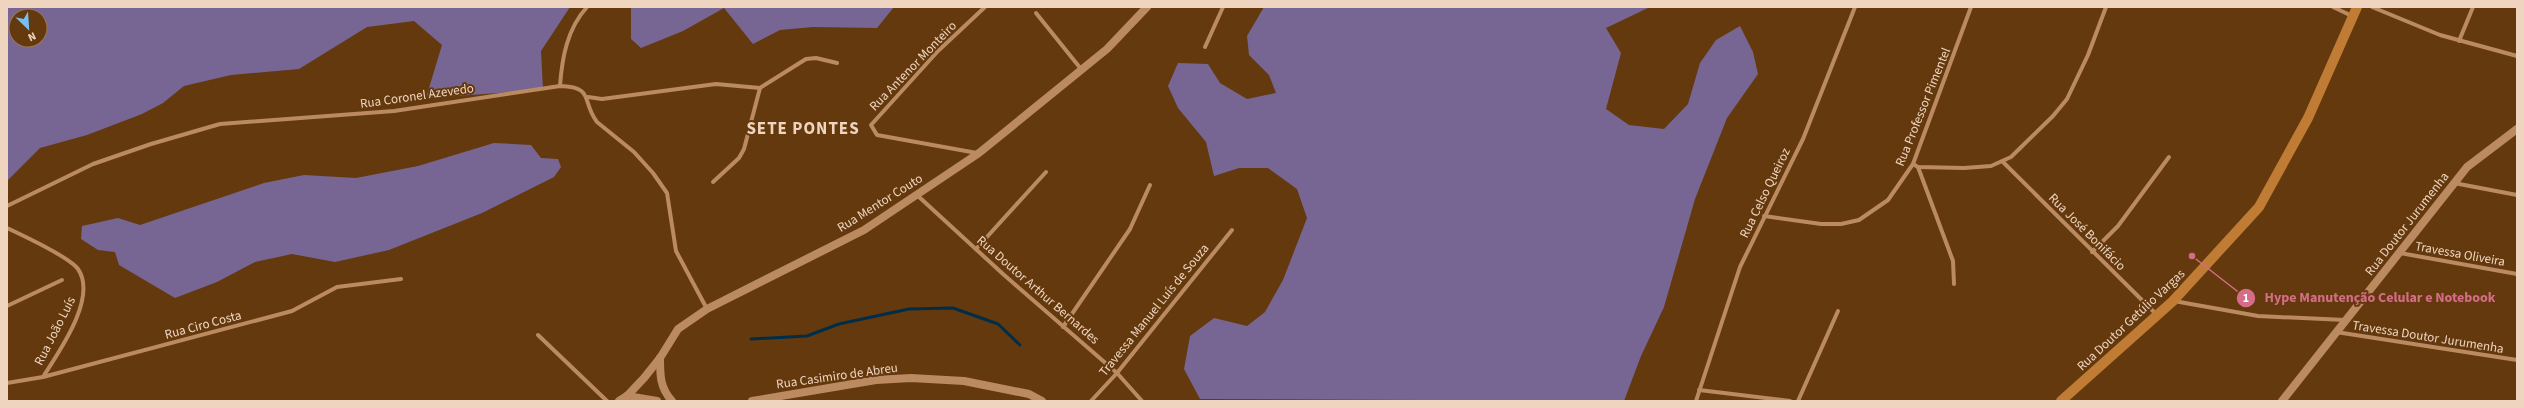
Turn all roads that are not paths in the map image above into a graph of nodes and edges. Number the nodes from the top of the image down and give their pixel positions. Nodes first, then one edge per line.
1 (587, 7) edge
2 (985, 7) edge
3 (1147, 7) edge
4 (1222, 7) edge
5 (1855, 7) edge
6 (1971, 7) edge
7 (2106, 7) edge
8 (2333, 7) edge
9 (2357, 7) edge
10 (2372, 7) edge
11 (2473, 7) edge
12 (1036, 14) dead end
13 (2353, 17) junction
14 (2459, 41) junction
15 (1205, 47) dead end
16 (2517, 56) edge
17 (837, 63) dead end
18 (1081, 69) junction
19 (560, 86) junction
20 (760, 88) junction
21 (588, 97) junction
22 (2517, 130) edge
23 (979, 153) junction
24 (2169, 157) dead end
25 (2003, 162) junction
26 (1913, 164) junction
27 (1918, 167) junction
28 (1046, 172) dead end
29 (714, 182) dead end
30 (2454, 183) junction
31 (1150, 185) dead end
32 (2517, 195) edge
33 (918, 196) junction
34 (7, 206) edge
35 (1764, 216) junction
36 (7, 228) edge
37 (1232, 230) dead end
38 (976, 249) junction
39 (2092, 252) junction
40 (2400, 253) junction
41 (2517, 274) edge
42 (401, 279) dead end
43 (62, 280) dead end
44 (1954, 284) dead end
45 (2173, 301) junction
46 (7, 306) edge
47 (707, 309) junction
48 (1838, 311) dead end
49 (2157, 316) junction
50 (2344, 320) junction
51 (1064, 327) junction
52 (2335, 332) junction
53 (538, 335) dead end
54 (660, 358) junction
55 (2517, 360) edge
56 (1117, 372) junction
57 (43, 377) junction
58 (7, 383) edge
59 (1700, 390) junction
60 (627, 396) junction
61 (607, 401) edge
62 (619, 401) edge
63 (657, 401) edge
64 (672, 401) edge
65 (752, 401) edge
66 (1042, 401) edge
67 (1091, 401) edge
68 (1142, 401) edge
69 (1696, 401) edge
70 (1790, 401) edge
71 (1798, 401) edge
72 (2061, 401) edge
73 (2282, 401) edge

1 - 19 street
2 - 23 street, Rua Antenor Monteiro
3 - 18 street, Rua Mentor Couto
4 - 15 street
5 - 35 street, Rua Celso Queiroz
6 - 26 street, Rua Professor Pimentel
7 - 25 street
8 - 13 street
9 - 13 main road, Rua Doutor Getúlio Vargas
10 - 14 street
11 - 14 street
12 - 18 street
13 - 45 main road, Rua Doutor Getúlio Vargas
14 - 16 street
17 - 20 street
18 - 23 street, Rua Mentor Couto
19 - 21 street, Rua Coronel Azevedo
19 - 34 street, Rua Coronel Azevedo
20 - 21 street
20 - 29 street
21 - 47 street
22 - 30 street, Rua Doutor Jurumenha
23 - 33 street, Rua Mentor Couto
24 - 39 street
25 - 27 street
25 - 39 street, Rua José Bonifácio
26 - 27 street
26 - 35 street, Rua Professor Pimentel
27 - 44 street
28 - 38 street
30 - 32 street
30 - 40 street, Rua Doutor Jurumenha
31 - 51 street
33 - 38 street, Rua Doutor Arthur Bernardes
33 - 47 street, Rua Mentor Couto
35 - 59 street, Rua Celso Queiroz
36 - 57 street, Rua João Luís
37 - 56 street, Travessa Manuel Luís de Souza
38 - 51 street, Rua Doutor Arthur Bernardes
39 - 49 street, Rua José Bonifácio
40 - 41 street, Travessa Oliveira
40 - 50 street, Rua Doutor Jurumenha
42 - 57 street, Rua Ciro Costa
43 - 46 street
45 - 49 main road, Rua Doutor Getúlio Vargas
45 - 50 street
47 - 54 street, Rua Mentor Couto
48 - 71 street
49 - 72 main road, Rua Doutor Getúlio Vargas
50 - 52 street, Rua Doutor Jurumenha
51 - 56 street, Rua Doutor Arthur Bernardes
52 - 55 street, Travessa Doutor Jurumenha
52 - 73 street, Rua Doutor Jurumenha
53 - 61 street
54 - 60 street, Rua Mentor Couto
54 - 64 street
56 - 67 street, Travessa Manuel Luís de Souza
56 - 68 street, Rua Doutor Arthur Bernardes
57 - 58 street, Rua Ciro Costa
59 - 69 street, Rua Celso Queiroz
59 - 70 street
60 - 62 street, Rua Mentor Couto
60 - 63 street
65 - 66 street, Rua Casimiro de Abreu

